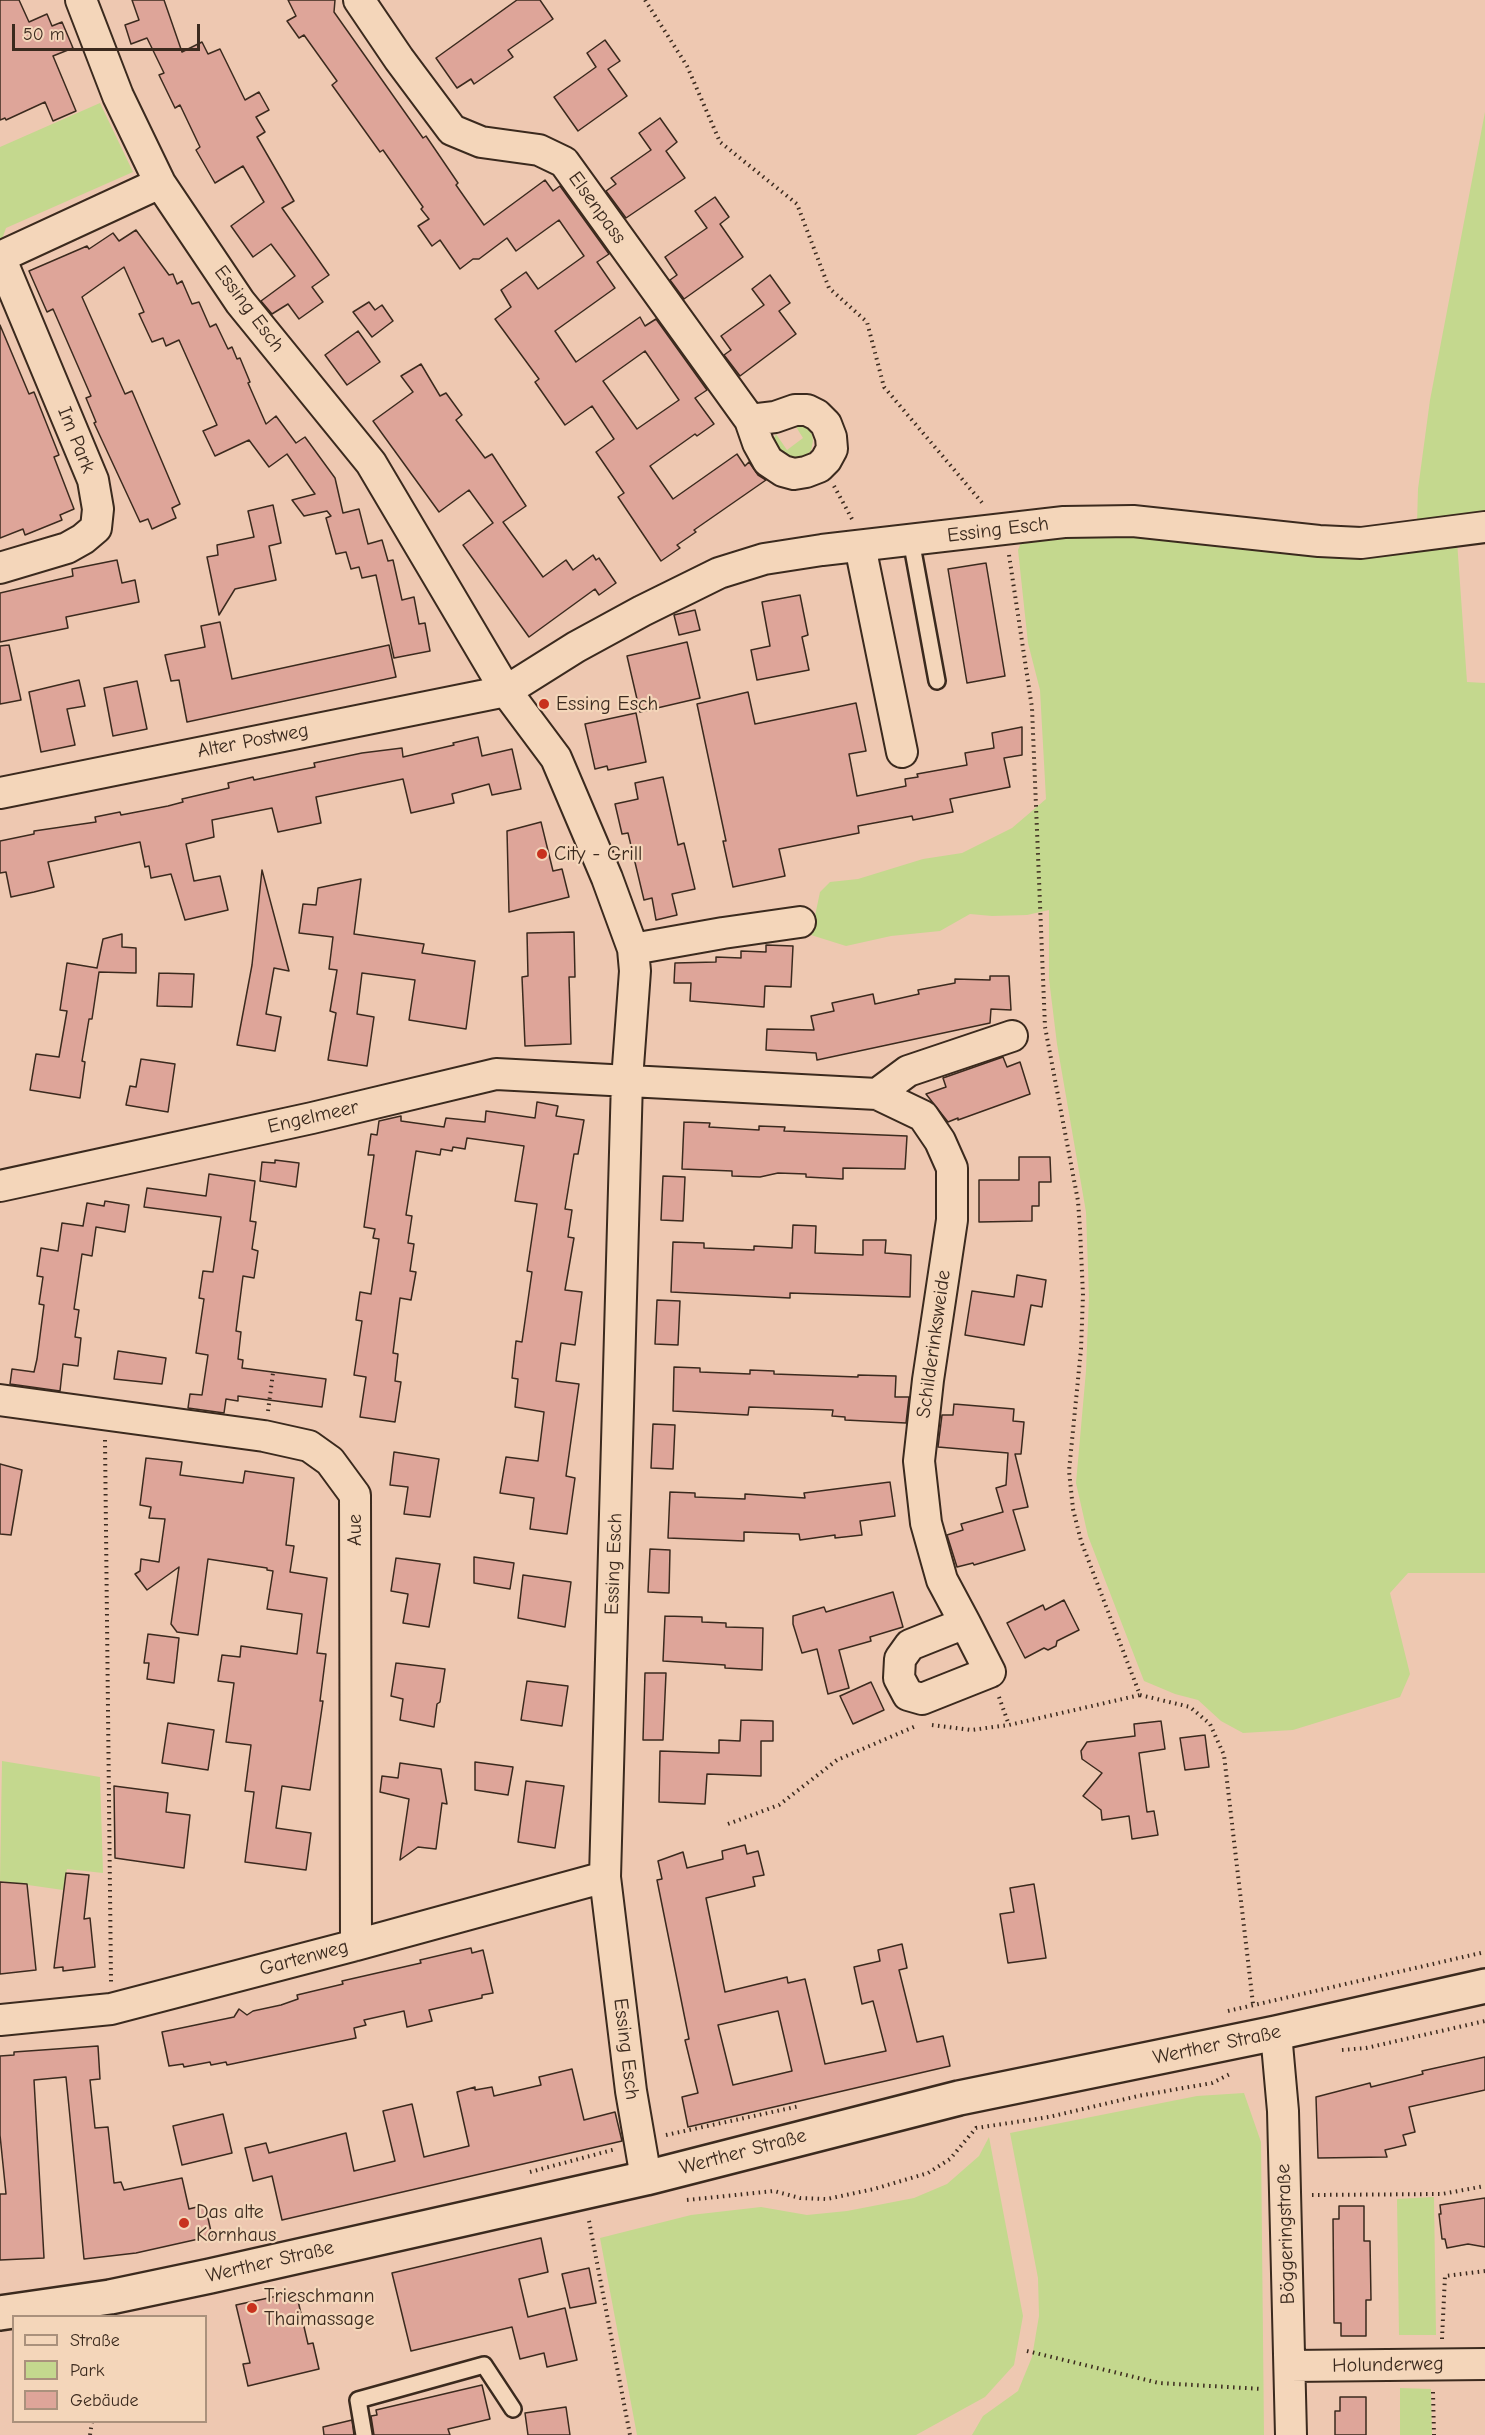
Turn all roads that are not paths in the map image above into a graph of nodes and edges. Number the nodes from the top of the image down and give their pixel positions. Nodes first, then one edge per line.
1 (81, 0) edge
2 (359, 0) edge
3 (160, 183) junction
4 (0, 257) edge
5 (750, 420) junction
6 (1485, 527) edge
7 (911, 540) junction
8 (860, 546) junction
9 (0, 568) edge
10 (937, 681) dead end
11 (506, 691) junction
12 (902, 752) dead end
13 (0, 793) edge
14 (800, 922) dead end
15 (633, 949) junction
16 (1012, 1036) dead end
17 (627, 1080) junction
18 (877, 1094) junction
19 (0, 1186) edge
20 (0, 1400) edge
21 (965, 1623) dead end
22 (605, 1876) junction
23 (356, 1945) junction
24 (1485, 1986) edge
25 (0, 2020) edge
26 (1276, 2033) junction
27 (646, 2178) junction
28 (0, 2313) edge
29 (1485, 2364) edge
30 (1290, 2378) junction
31 (513, 2409) dead end
32 (364, 2435) edge
33 (1291, 2435) edge

1 - 3 street, Essing Esch
2 - 5 street, Elsenpass
3 - 4 street, Im Park
3 - 11 street, Essing Esch
4 - 9 street, Im Park
5 - 5 street, Elsenpass
6 - 7 street, Essing Esch
7 - 8 street, Essing Esch
7 - 10 lane
8 - 11 street, Essing Esch
8 - 12 street
11 - 13 street, Alter Postweg
11 - 15 street, Essing Esch
14 - 15 street
15 - 17 street, Essing Esch
16 - 18 street
17 - 18 street, Schilderinksweide
17 - 19 street, Engelmeer
17 - 22 street, Essing Esch
18 - 21 street, Schilderinksweide
20 - 23 street, Aue
22 - 23 street, Gartenweg
22 - 27 street, Essing Esch
23 - 25 street, Gartenweg
24 - 26 main road, Werther Straße
26 - 27 main road, Werther Straße
26 - 30 street, Böggeringstraße
27 - 28 main road, Werther Straße
29 - 30 street, Holunderweg
30 - 33 street, Böggeringstraße
31 - 32 lane

